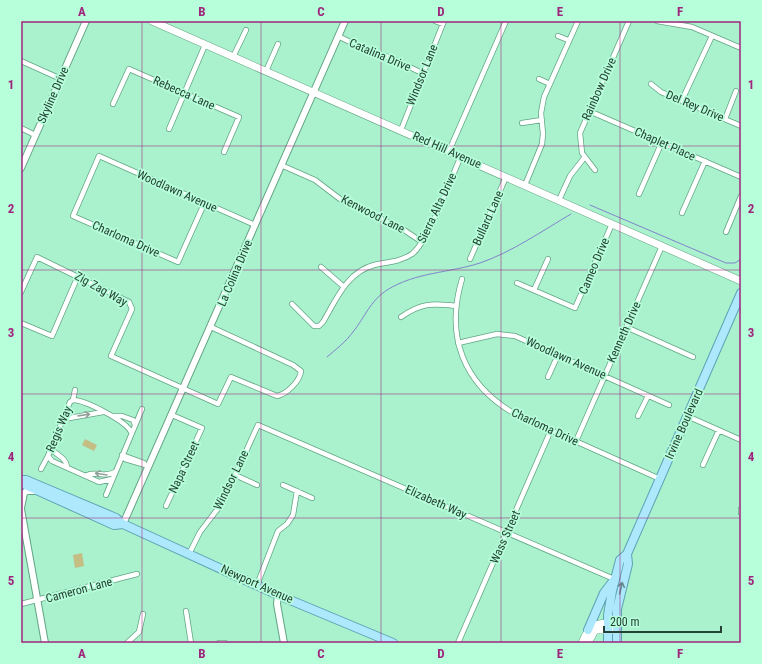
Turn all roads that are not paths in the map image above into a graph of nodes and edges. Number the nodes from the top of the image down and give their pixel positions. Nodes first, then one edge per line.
1 (86, 21) edge
2 (152, 21) edge
3 (345, 21) edge
4 (435, 21) edge
5 (506, 21) edge
6 (578, 21) edge
7 (629, 21) edge
8 (657, 21) edge
9 (443, 23) edge
10 (246, 30) dead end
11 (338, 36) junction
12 (558, 36) dead end
13 (712, 36) junction
14 (568, 40) junction
15 (278, 44) dead end
16 (205, 45) junction
17 (741, 48) edge
18 (233, 58) junction
19 (21, 61) edge
20 (266, 71) junction
21 (422, 73) junction
22 (61, 78) junction
23 (539, 79) dead end
24 (550, 84) junction
25 (651, 84) dead end
26 (736, 91) dead end
27 (314, 92) junction
28 (184, 94) junction
29 (682, 100) junction
30 (113, 104) dead end
31 (589, 111) junction
32 (724, 119) junction
33 (542, 120) junction
34 (522, 123) dead end
35 (741, 126) edge
36 (21, 128) edge
37 (169, 129) dead end
38 (400, 130) junction
39 (35, 134) junction
40 (662, 142) junction
41 (449, 151) junction
42 (224, 152) dead end
43 (461, 156) junction
44 (584, 158) junction
45 (705, 161) junction
46 (281, 165) junction
47 (21, 168) edge
48 (596, 170) dead end
49 (506, 177) junction
50 (741, 177) edge
51 (525, 185) junction
52 (639, 194) dead end
53 (741, 196) edge
54 (559, 200) junction
55 (204, 204) junction
56 (682, 213) dead end
57 (73, 216) joint
58 (612, 224) junction
59 (255, 225) junction
60 (726, 232) dead end
61 (422, 242) junction
62 (662, 246) junction
63 (470, 259) dead end
64 (548, 259) dead end
65 (321, 267) dead end
66 (78, 276) junction
67 (462, 279) dead end
68 (741, 281) edge
69 (517, 283) dead end
70 (344, 287) junction
71 (534, 290) junction
72 (21, 292) edge
73 (741, 293) edge
74 (292, 304) dead end
75 (456, 306) junction
76 (401, 317) dead end
77 (21, 323) edge
78 (211, 327) junction
79 (626, 327) junction
80 (458, 343) junction
81 (558, 355) junction
82 (693, 357) dead end
83 (605, 376) junction
84 (548, 377) dead end
85 (184, 389) junction
86 (74, 390) dead end
87 (648, 396) junction
88 (73, 400) junction
89 (669, 405) dead end
90 (142, 409) dead end
91 (104, 412) junction
92 (172, 414) junction
93 (112, 416) junction
94 (638, 416) dead end
95 (687, 416) junction
96 (63, 419) junction
97 (135, 425) junction
98 (258, 425) joint
99 (551, 430) junction
100 (719, 430) junction
101 (131, 432) junction
102 (741, 440) edge
103 (576, 441) junction
104 (50, 448) junction
105 (122, 455) junction
106 (48, 456) junction
107 (703, 465) dead end
108 (149, 466) junction
109 (67, 467) junction
110 (40, 469) dead end
111 (114, 472) junction
112 (87, 475) junction
113 (235, 475) junction
114 (112, 479) junction
115 (660, 479) junction
116 (21, 480) edge
117 (105, 482) junction
118 (21, 483) edge
119 (257, 484) dead end
120 (283, 485) dead end
121 (109, 489) junction
122 (36, 491) junction
123 (297, 491) junction
124 (106, 495) dead end
125 (312, 498) dead end
126 (166, 506) dead end
127 (21, 508) edge
128 (123, 524) junction
129 (506, 533) junction
130 (190, 554) junction
131 (627, 554) junction
132 (137, 574) dead end
133 (614, 580) junction
134 (257, 585) junction
135 (278, 595) junction
136 (38, 601) junction
137 (21, 604) edge
138 (186, 611) dead end
139 (143, 614) dead end
140 (612, 626) junction
141 (588, 630) junction
142 (45, 643) edge
143 (127, 643) edge
144 (191, 643) edge
145 (219, 643) edge
146 (225, 643) edge
147 (284, 643) edge
148 (393, 643) edge
149 (458, 643) edge
150 (582, 643) edge
151 (588, 643) edge
152 (608, 643) edge
153 (617, 643) edge

1 - 22 street, Skyline Drive
2 - 16 main road, Red Hill Avenue
3 - 11 street, La Colina Drive
4 - 9 street
5 - 41 street
6 - 14 street
7 - 31 street, Rainbow Drive
8 - 13 street
9 - 21 street, Windsor Lane
10 - 18 street
11 - 21 street, Catalina Drive
11 - 27 street, La Colina Drive
12 - 14 street
13 - 17 street
13 - 29 street
14 - 24 street
15 - 20 street
16 - 18 main road, Red Hill Avenue
16 - 28 street
18 - 20 main road, Red Hill Avenue
19 - 22 street
20 - 27 main road, Red Hill Avenue
21 - 38 street, Windsor Lane
22 - 39 street, Skyline Drive
23 - 24 street
24 - 33 street
25 - 29 street, Del Rey Drive
26 - 32 street
27 - 38 main road, Red Hill Avenue
27 - 46 street, La Colina Drive
28 - 30 street, Rebecca Lane
28 - 37 street
28 - 42 street, Rebecca Lane
29 - 32 street, Del Rey Drive
31 - 40 street, Chaplet Place
31 - 44 street, Rainbow Drive
32 - 35 street, Del Rey Drive
33 - 34 street
33 - 51 street
36 - 39 street
38 - 41 main road, Red Hill Avenue
39 - 47 street, Skyline Drive
40 - 45 street, Chaplet Place
40 - 52 street
41 - 43 main road, Red Hill Avenue
43 - 49 main road, Red Hill Avenue
43 - 61 street, Sierra Alta Drive
44 - 48 street
44 - 54 street
45 - 50 street, Chaplet Place
45 - 56 street
46 - 59 street, La Colina Drive
46 - 61 street, Kenwood Lane
49 - 51 main road, Red Hill Avenue
49 - 63 street, Bullard Lane
51 - 54 main road, Red Hill Avenue
53 - 60 street
54 - 58 main road, Red Hill Avenue
55 - 57 street, Charloma Drive
55 - 57 street, Woodlawn Avenue
55 - 59 street, Woodlawn Avenue
58 - 62 main road, Red Hill Avenue
58 - 71 street, Cameo Drive
59 - 78 street, La Colina Drive
61 - 70 street, Sierra Alta Drive
62 - 68 main road, Red Hill Avenue
62 - 79 street, Kenneth Drive
64 - 71 street
65 - 70 street
66 - 72 street, Zig Zag Way
66 - 77 street
66 - 85 street, Zig Zag Way
67 - 75 street
69 - 71 street
70 - 74 street, Sierra Alta Drive
73 - 95 main road, Irvine Boulevard
75 - 76 street
75 - 80 street
78 - 85 street, La Colina Drive
78 - 85 street
79 - 82 street
79 - 83 street, Kenneth Drive
80 - 81 street, Woodlawn Avenue
80 - 99 street, Charloma Drive
81 - 83 street, Woodlawn Avenue
81 - 84 street
83 - 87 street, Woodlawn Avenue
83 - 103 street, Kenneth Drive
85 - 92 street, La Colina Drive
86 - 88 street, Regis Way
87 - 89 street, Woodlawn Avenue
87 - 94 street
88 - 91 street
88 - 96 street, Regis Way
90 - 97 street
91 - 93 street
96 -> 91 street
92 - 108 street, La Colina Drive
92 - 126 street, Napa Street
93 - 97 street
93 - 101 street
95 - 100 street
95 - 115 main road, Irvine Boulevard
96 - 104 street, Regis Way
97 - 101 street
98 - 113 street, Windsor Lane
98 - 129 street, Elizabeth Way
99 - 103 street, Charloma Drive
99 - 129 street, Wass Street
100 - 102 street
100 - 107 street
101 - 105 street
103 - 115 street, Charloma Drive
104 - 106 street, Regis Way
104 - 109 street
105 - 108 street
105 - 111 street
106 - 109 street
106 - 110 street, Regis Way
108 - 128 street, La Colina Drive
109 - 112 street
111 -> 112 street
111 - 114 street
112 - 117 street
113 - 119 street
113 - 130 street, Windsor Lane
114 - 117 street
114 - 121 street
115 - 131 main road, Irvine Boulevard
116 - 128 main road, Newport Avenue
117 - 121 street
118 - 122 main road, Newport Avenue
120 - 123 street
121 - 124 street
122 - 127 street
122 - 128 main road, Newport Avenue
123 - 125 street
123 - 134 street
127 - 136 street
128 - 130 main road, Newport Avenue
129 - 133 street, Elizabeth Way
129 - 149 street, Wass Street
130 - 134 main road, Newport Avenue
131 - 133 main road, Irvine Boulevard
140 -> 131 main road, Irvine Boulevard
132 - 136 street, Cameron Lane
133 - 140 main road, Irvine Boulevard
133 - 141 main road
134 - 135 main road, Newport Avenue
135 - 147 street
135 - 148 main road, Newport Avenue
136 - 137 street, Cameron Lane
136 - 142 street
138 - 144 street
139 - 143 street
140 - 141 main road
140 - 151 main road
140 - 152 main road, Irvine Boulevard
140 - 153 main road, Irvine Boulevard
141 - 150 main road
145 - 146 street

